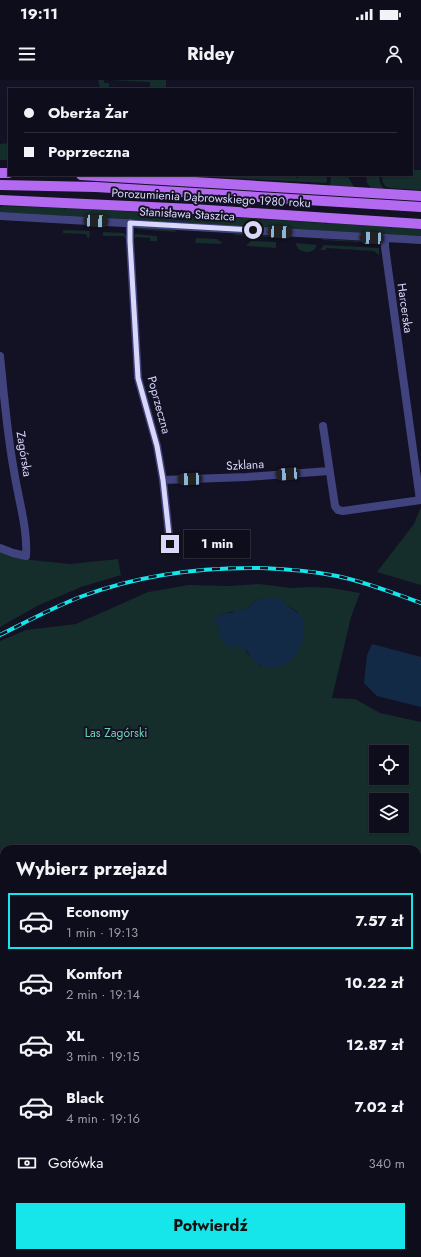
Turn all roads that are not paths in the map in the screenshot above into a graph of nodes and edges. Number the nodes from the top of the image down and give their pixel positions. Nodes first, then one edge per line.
1 (97, 176) edge
2 (0, 185) edge
3 (421, 196) edge
4 (0, 200) edge
5 (421, 207) edge
6 (0, 216) edge
7 (130, 223) junction
8 (421, 224) edge
9 (385, 238) junction
10 (421, 240) edge
11 (0, 356) edge
12 (323, 426) dead end
13 (329, 471) junction
14 (163, 480) junction
15 (420, 500) edge
16 (170, 544) dead end
17 (0, 548) edge

1 - 3 main road
2 - 5 main road, Porozumienia Dąbrowskiego 1980 roku
4 - 8 main road, Porozumienia Dąbrowskiego 1980 roku
6 - 7 street, Stanisława Staszica
7 - 9 street, Stanisława Staszica
7 - 14 street, Poprzeczna
9 - 10 street, Stanisława Staszica
9 - 15 street, Harcerska
11 - 17 street, Zagórska
12 - 13 street
13 - 14 street, Szklana
13 - 15 street
14 - 16 street, Poprzeczna

